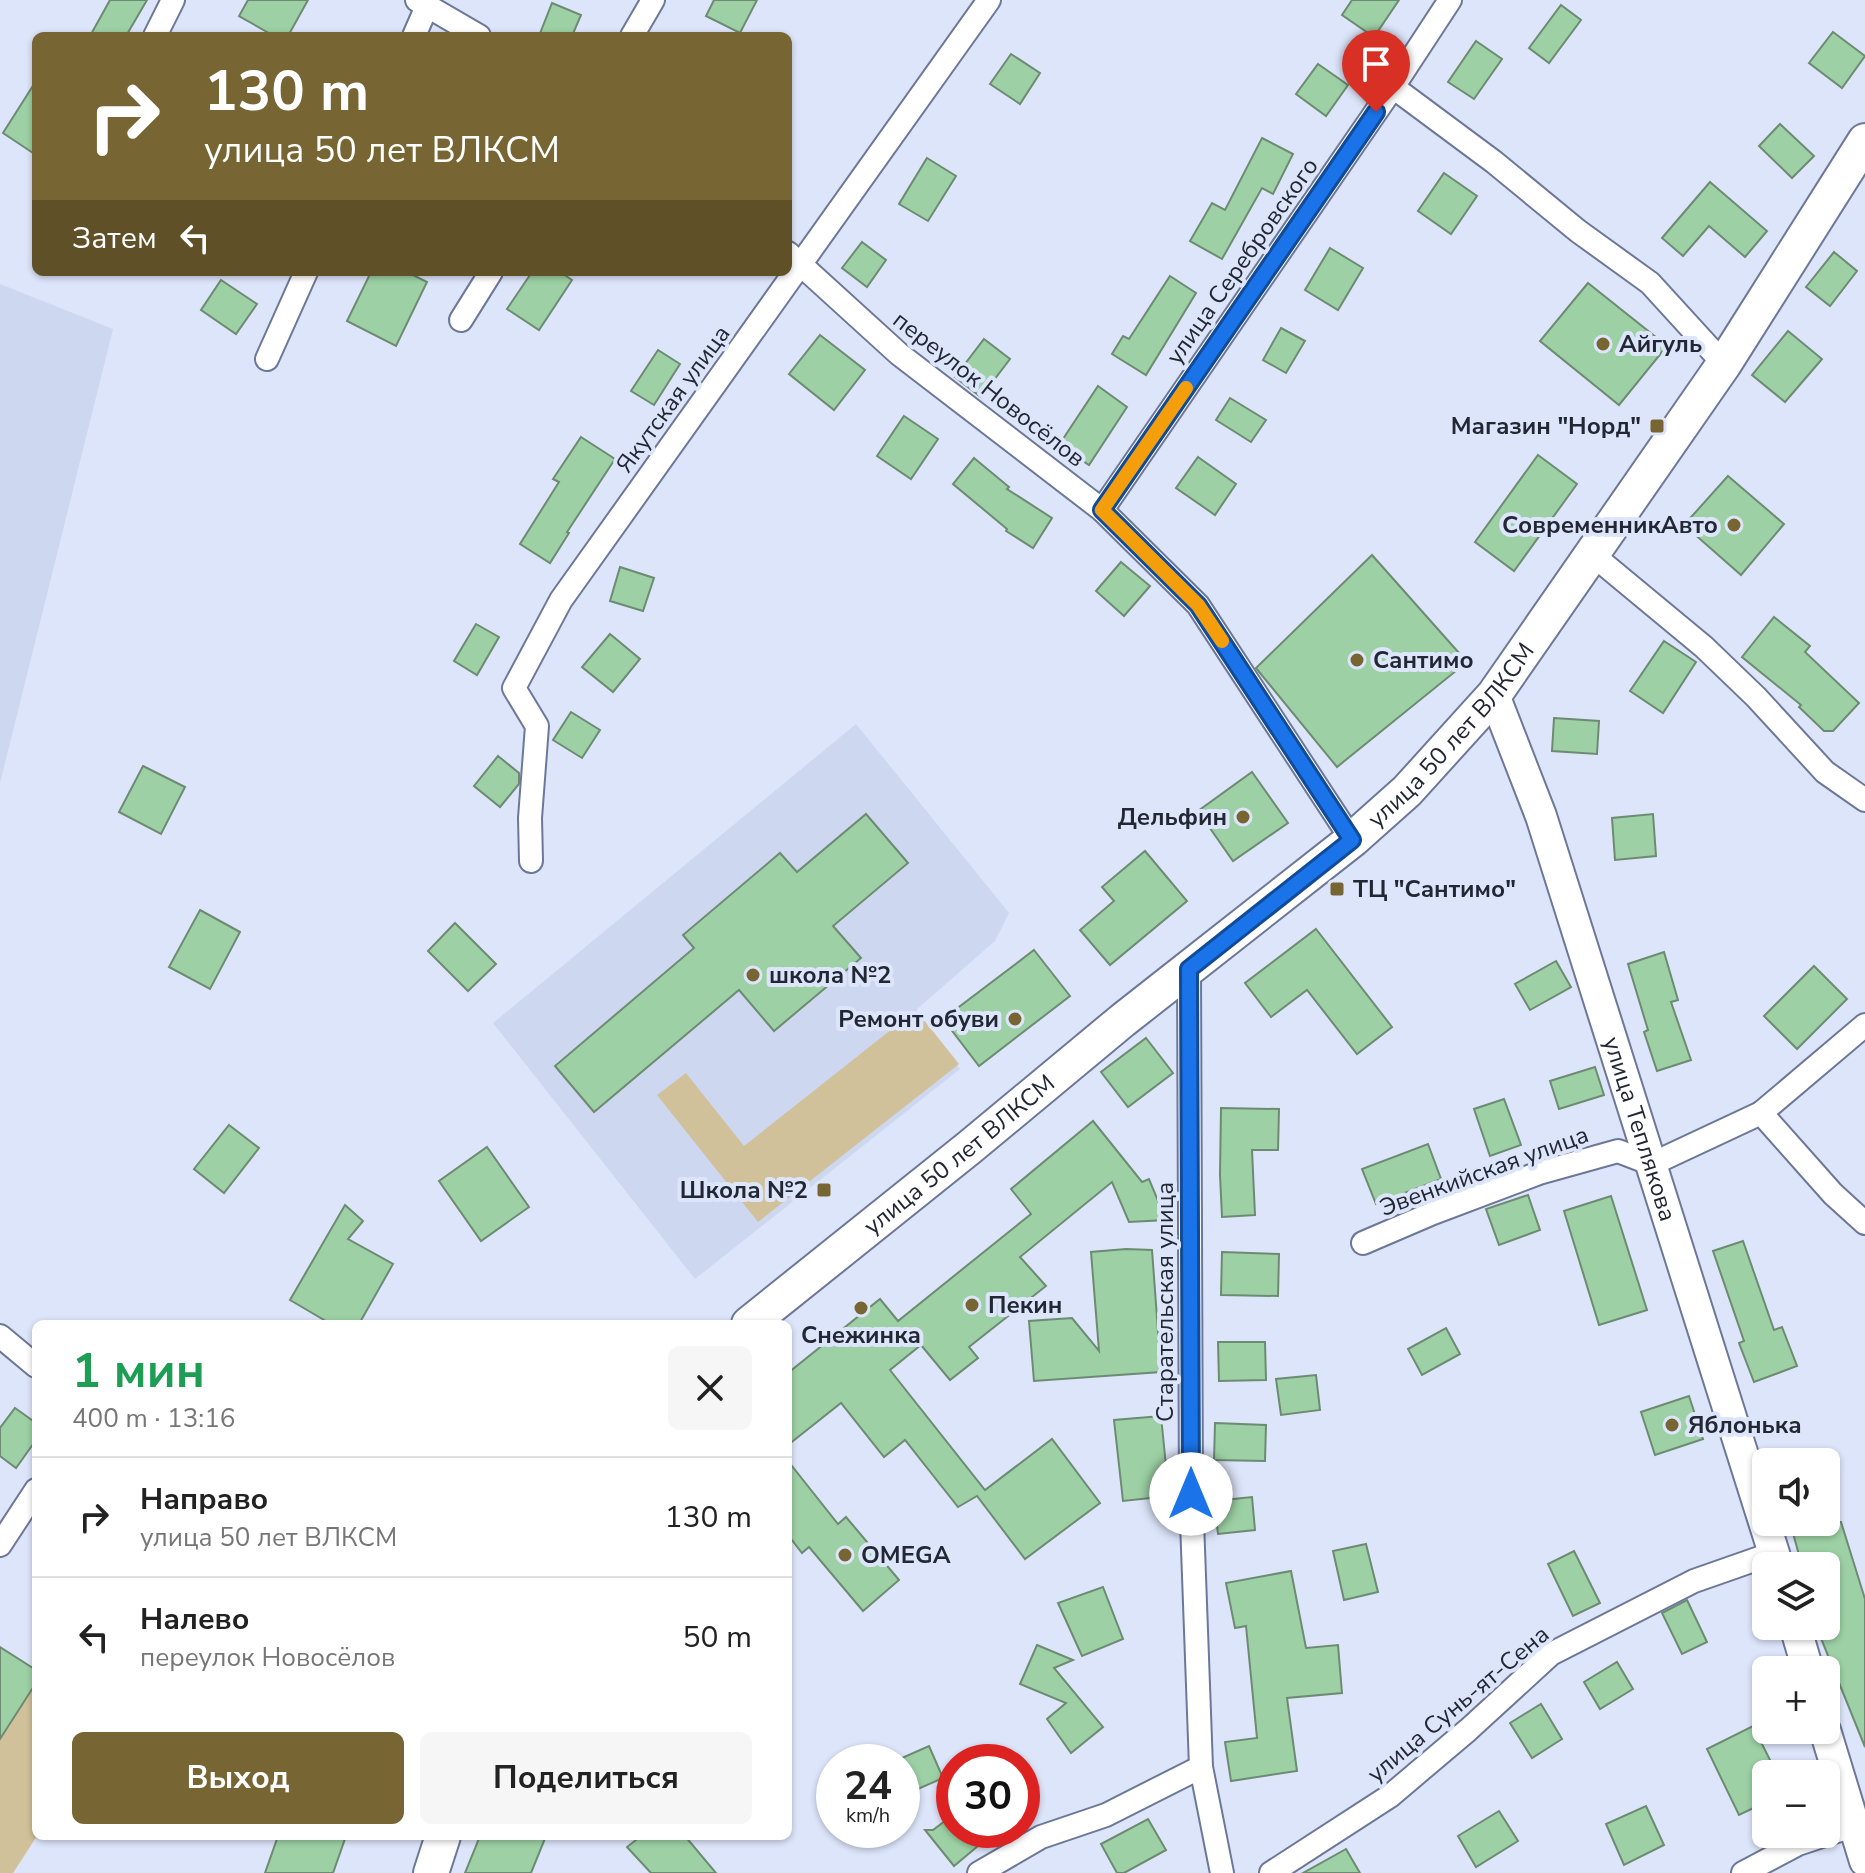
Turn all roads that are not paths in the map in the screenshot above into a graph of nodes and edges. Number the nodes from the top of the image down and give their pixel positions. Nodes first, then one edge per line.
1 (173, 0) edge
2 (653, 0) edge
3 (989, 0) edge
4 (1450, 0) edge
5 (422, 3) edge
6 (157, 32) edge
7 (415, 32) edge
8 (472, 32) edge
9 (634, 32) edge
10 (1393, 87) junction
11 (1865, 141) edge
12 (794, 259) edge
13 (304, 276) edge
14 (488, 276) edge
15 (782, 276) edge
16 (461, 320) dead end
17 (267, 359) dead end
18 (1724, 364) junction
19 (1102, 510) junction
20 (1593, 555) junction
21 (1494, 695) junction
22 (1865, 800) edge
23 (1352, 840) junction
24 (531, 861) dead end
25 (1189, 969) junction
26 (1865, 1025) edge
27 (1761, 1113) junction
28 (1652, 1164) junction
29 (1865, 1223) edge
30 (1363, 1243) dead end
31 (754, 1320) edge
32 (0, 1336) edge
33 (32, 1363) edge
34 (32, 1496) edge
35 (0, 1545) edge
36 (1774, 1552) edge
37 (1752, 1565) edge
38 (1829, 1744) edge
39 (1201, 1767) junction
40 (1852, 1826) junction
41 (442, 1840) edge
42 (1865, 1861) edge
43 (431, 1873) edge
44 (979, 1873) edge
45 (1222, 1873) edge
46 (1271, 1873) edge
47 (1743, 1873) edge

1 - 6 street
2 - 9 street
3 - 12 street, Якутская улица
4 - 10 street, улица Серебровского
5 - 7 street
5 - 8 street
10 - 18 street
10 - 19 street, улица Серебровского
11 - 18 main road, улица 50 лет ВЛКСМ
12 - 19 street, переулок Новосёлов
13 - 17 street
14 - 16 street
15 - 24 street, Якутская улица
18 - 20 main road, улица 50 лет ВЛКСМ
19 - 23 street, переулок Новосёлов
20 - 21 main road, улица 50 лет ВЛКСМ
20 - 22 street
21 - 23 main road, улица 50 лет ВЛКСМ
21 - 28 main road, улица Теплякова
23 - 25 main road, улица 50 лет ВЛКСМ
25 - 31 main road, улица 50 лет ВЛКСМ
25 - 39 street, Старательская улица
26 - 27 street
27 - 28 street
27 - 29 street
28 - 30 street, Эвенкийская улица
28 - 36 main road, улица Теплякова
32 - 33 street
34 - 35 street
37 - 46 street, улица Сунь-ят-Сена
38 - 40 main road
39 - 44 street
39 - 45 street, Старательская улица
40 - 42 main road
40 - 47 street
41 - 43 main road

